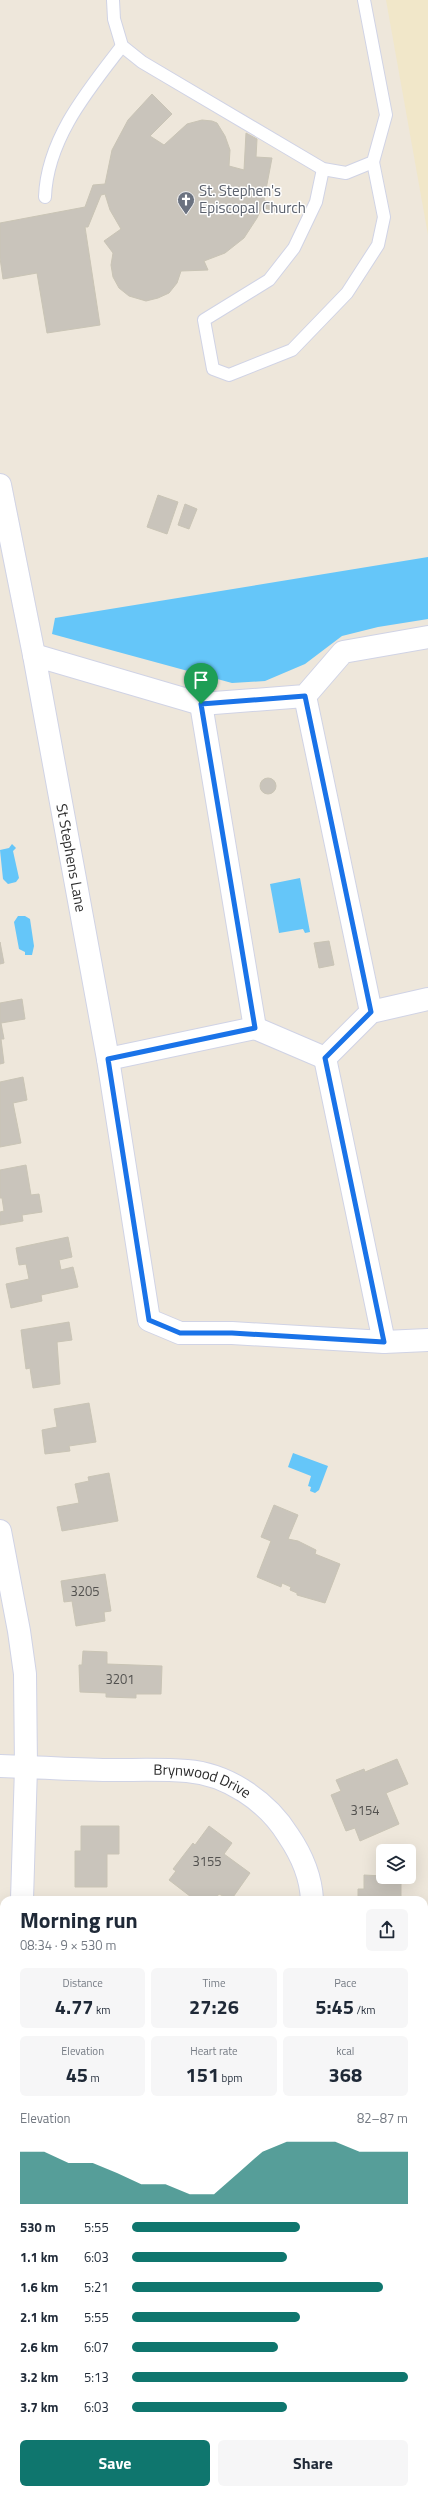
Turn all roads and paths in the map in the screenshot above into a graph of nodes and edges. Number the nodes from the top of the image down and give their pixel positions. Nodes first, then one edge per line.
1 (113, 0) edge
2 (364, 0) edge
3 (122, 46) junction
4 (373, 162) junction
5 (323, 169) junction
6 (45, 197) dead end
7 (0, 485) edge
8 (428, 637) edge
9 (34, 655) junction
10 (305, 696) junction
11 (201, 704) junction
12 (428, 999) edge
13 (371, 1012) junction
14 (255, 1028) junction
15 (325, 1058) junction
16 (108, 1059) junction
17 (428, 1340) edge
18 (384, 1342) junction
19 (0, 1530) edge
20 (0, 1766) edge
21 (26, 1767) junction
22 (22, 1896) edge
23 (311, 1896) edge

1 - 3 lane
2 - 4 lane
3 - 5 lane
3 - 6 lane
4 - 5 lane
4 - 5 lane
7 - 9 street, St Stephens Lane
8 - 10 street
9 - 11 street
9 - 16 street, St Stephens Lane
10 - 11 street
10 - 13 street
11 - 14 street
12 - 13 street
13 - 15 street
14 - 15 street
14 - 16 street
15 - 18 street
16 - 18 street, St Stephens Lane
17 - 18 street, St Stephens Lane
19 - 21 street
20 - 21 street, Brynwood Drive
21 - 22 street
21 - 23 street, Brynwood Drive

